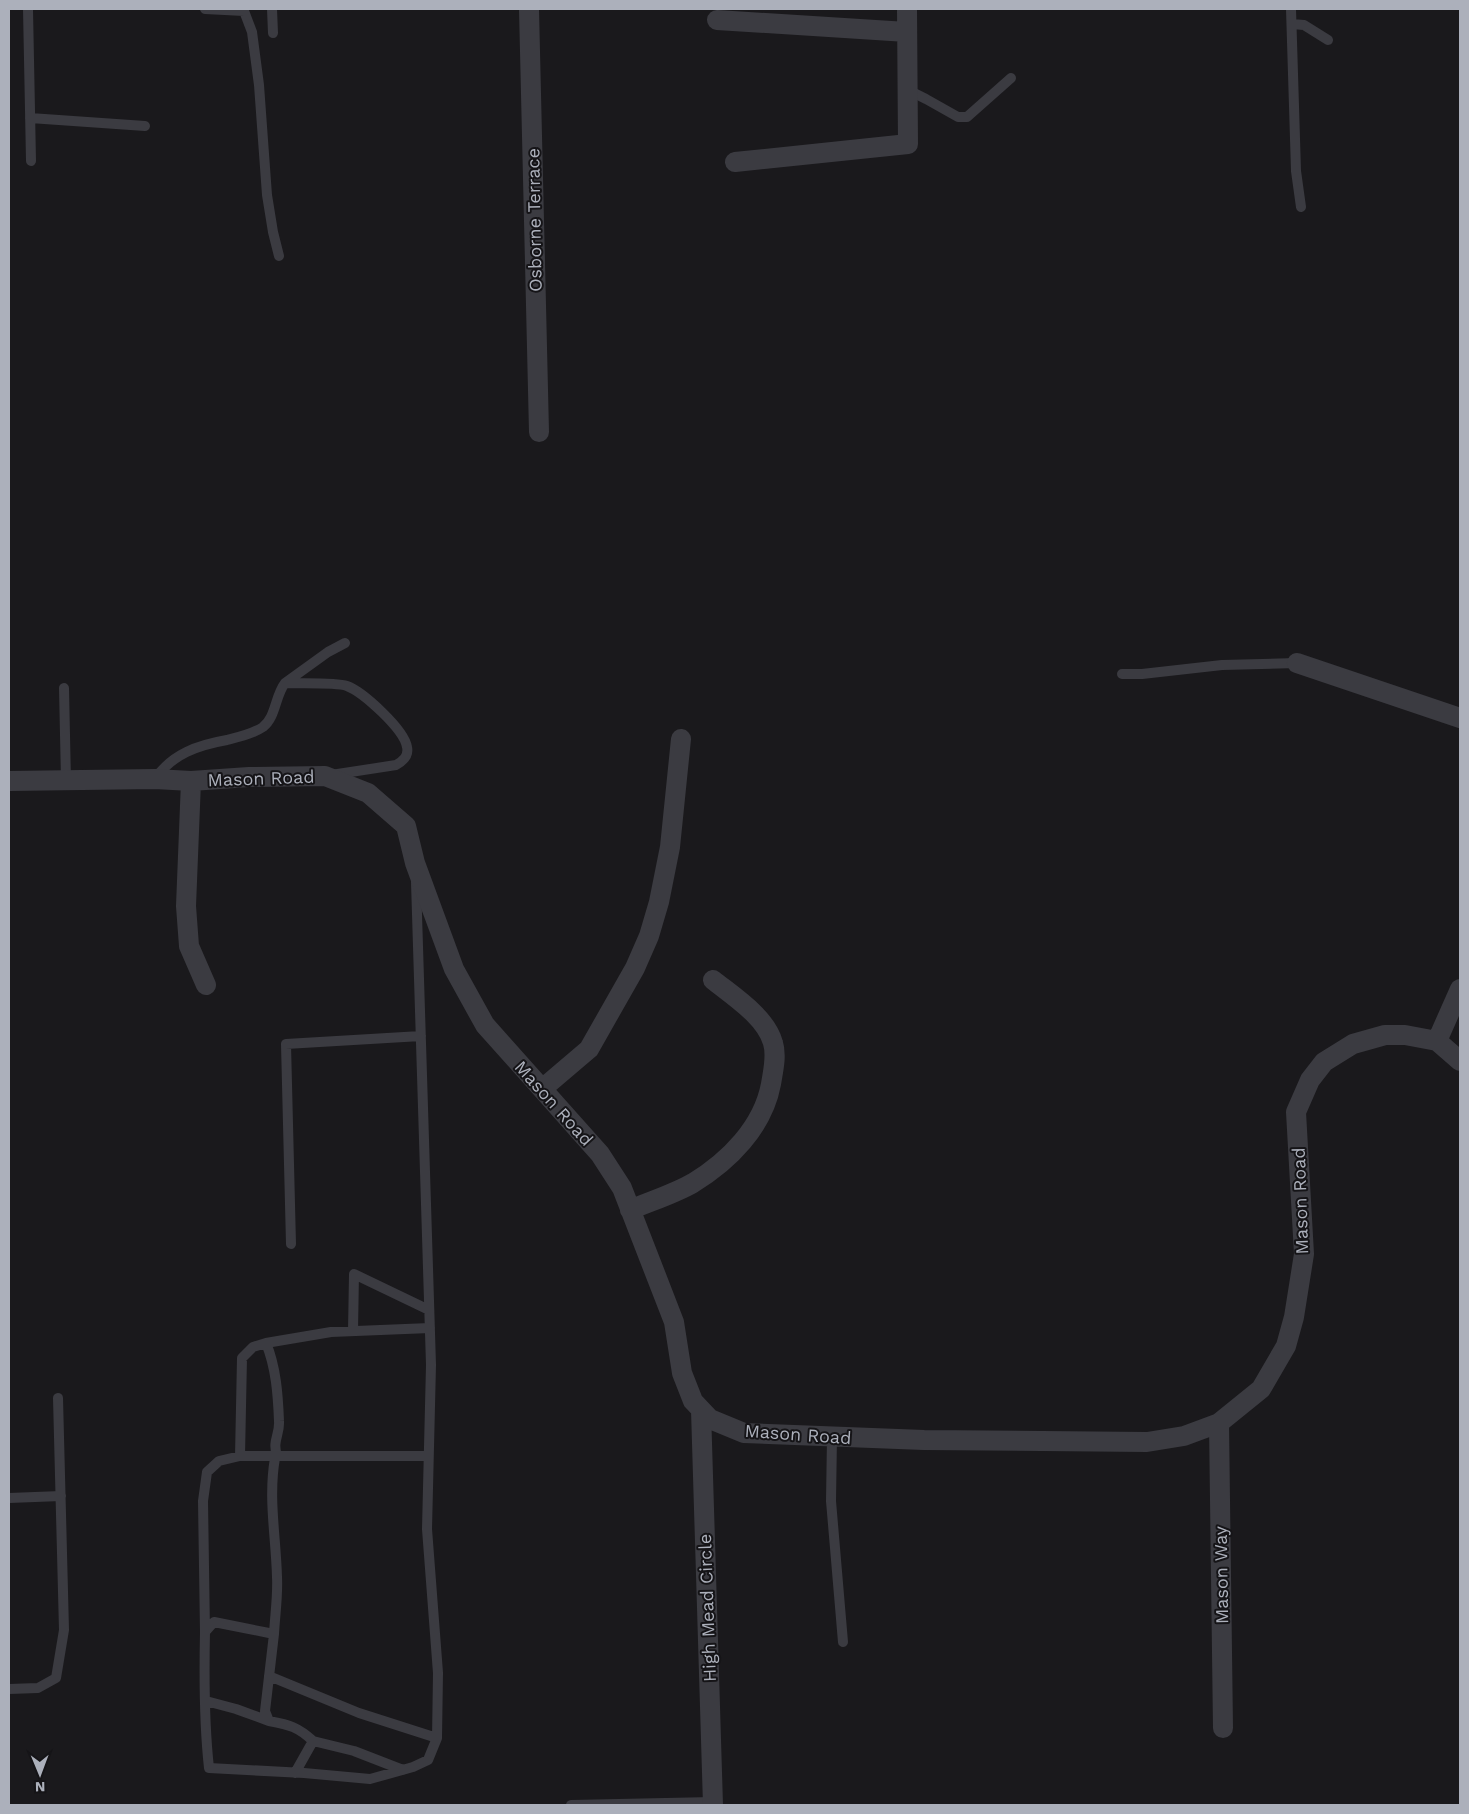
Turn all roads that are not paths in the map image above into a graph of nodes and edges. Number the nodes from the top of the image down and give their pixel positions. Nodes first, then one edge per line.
1 (28, 9) edge
2 (205, 9) edge
3 (272, 9) edge
4 (529, 9) edge
5 (907, 9) edge
6 (1291, 9) edge
7 (717, 20) dead end
8 (1292, 24) junction
9 (907, 32) junction
10 (273, 33) dead end
11 (1328, 40) dead end
12 (1011, 78) dead end
13 (908, 90) junction
14 (30, 118) junction
15 (145, 126) dead end
16 (32, 160) dead end
17 (735, 162) dead end
18 (1301, 207) dead end
19 (279, 256) dead end
20 (539, 432) dead end
21 (345, 643) dead end
22 (1297, 663) joint
23 (1122, 674) dead end
24 (285, 683) junction
25 (64, 688) dead end
26 (1460, 718) edge
27 (681, 739) dead end
28 (326, 776) junction
29 (155, 779) junction
30 (9, 781) edge
31 (66, 781) junction
32 (191, 781) junction
33 (415, 863) junction
34 (713, 980) dead end
35 (206, 985) dead end
36 (1460, 989) edge
37 (421, 1036) junction
38 (1437, 1042) junction
39 (1460, 1061) edge
40 (542, 1089) junction
41 (630, 1210) junction
42 (291, 1244) dead end
43 (429, 1310) junction
44 (430, 1328) junction
45 (353, 1331) junction
46 (266, 1343) junction
47 (58, 1398) dead end
48 (701, 1410) junction
49 (1219, 1423) junction
50 (832, 1437) junction
51 (240, 1456) junction
52 (277, 1456) junction
53 (428, 1456) junction
54 (61, 1496) junction
55 (9, 1498) edge
56 (206, 1632) junction
57 (274, 1634) junction
58 (843, 1642) dead end
59 (269, 1676) junction
60 (9, 1689) edge
61 (206, 1701) junction
62 (269, 1720) junction
63 (1223, 1728) dead end
64 (437, 1738) junction
65 (313, 1741) junction
66 (403, 1770) junction
67 (295, 1773) junction
68 (713, 1804) edge
69 (572, 1805) edge

1 - 14 lane
2 - 19 lane
3 - 10 lane
4 - 20 street, Osborne Terrace
5 - 9 street
6 - 8 lane
7 - 9 street
8 - 11 lane
8 - 18 lane
9 - 13 street
12 - 13 lane
13 - 17 street
14 - 15 lane
14 - 16 lane
21 - 24 lane
22 - 23 lane
22 - 26 street
24 - 28 lane
24 - 29 lane
25 - 31 lane
27 - 40 street
28 - 32 street, Mason Road
28 - 33 street, Mason Road
29 - 31 street, Mason Road
29 - 32 street, Mason Road
30 - 31 street, Mason Road
32 - 35 street
33 - 37 lane
33 - 40 street, Mason Road
34 - 41 street
36 - 38 street
37 - 42 lane
37 - 43 lane
38 - 39 street, Mason Road
38 - 49 street, Mason Road
40 - 41 street, Mason Road
41 - 48 street, Mason Road
43 - 44 lane
43 - 45 lane
44 - 45 lane
44 - 53 lane
45 - 46 lane
46 - 51 lane
46 - 52 lane
47 - 54 lane
48 - 50 street, Mason Road
48 - 68 street, High Mead Circle
49 - 50 street, Mason Road
49 - 63 street, Mason Way
50 - 58 lane
51 - 52 lane
51 - 56 lane
52 - 53 lane
52 - 57 lane
53 - 64 lane
54 - 55 lane
54 - 60 lane
56 - 57 lane
56 - 61 lane
57 - 59 lane
59 - 62 lane
59 - 64 lane
61 - 62 lane
61 - 67 lane
62 - 65 lane
64 - 66 lane
65 - 66 lane
65 - 67 lane
66 - 67 lane
68 - 69 lane

